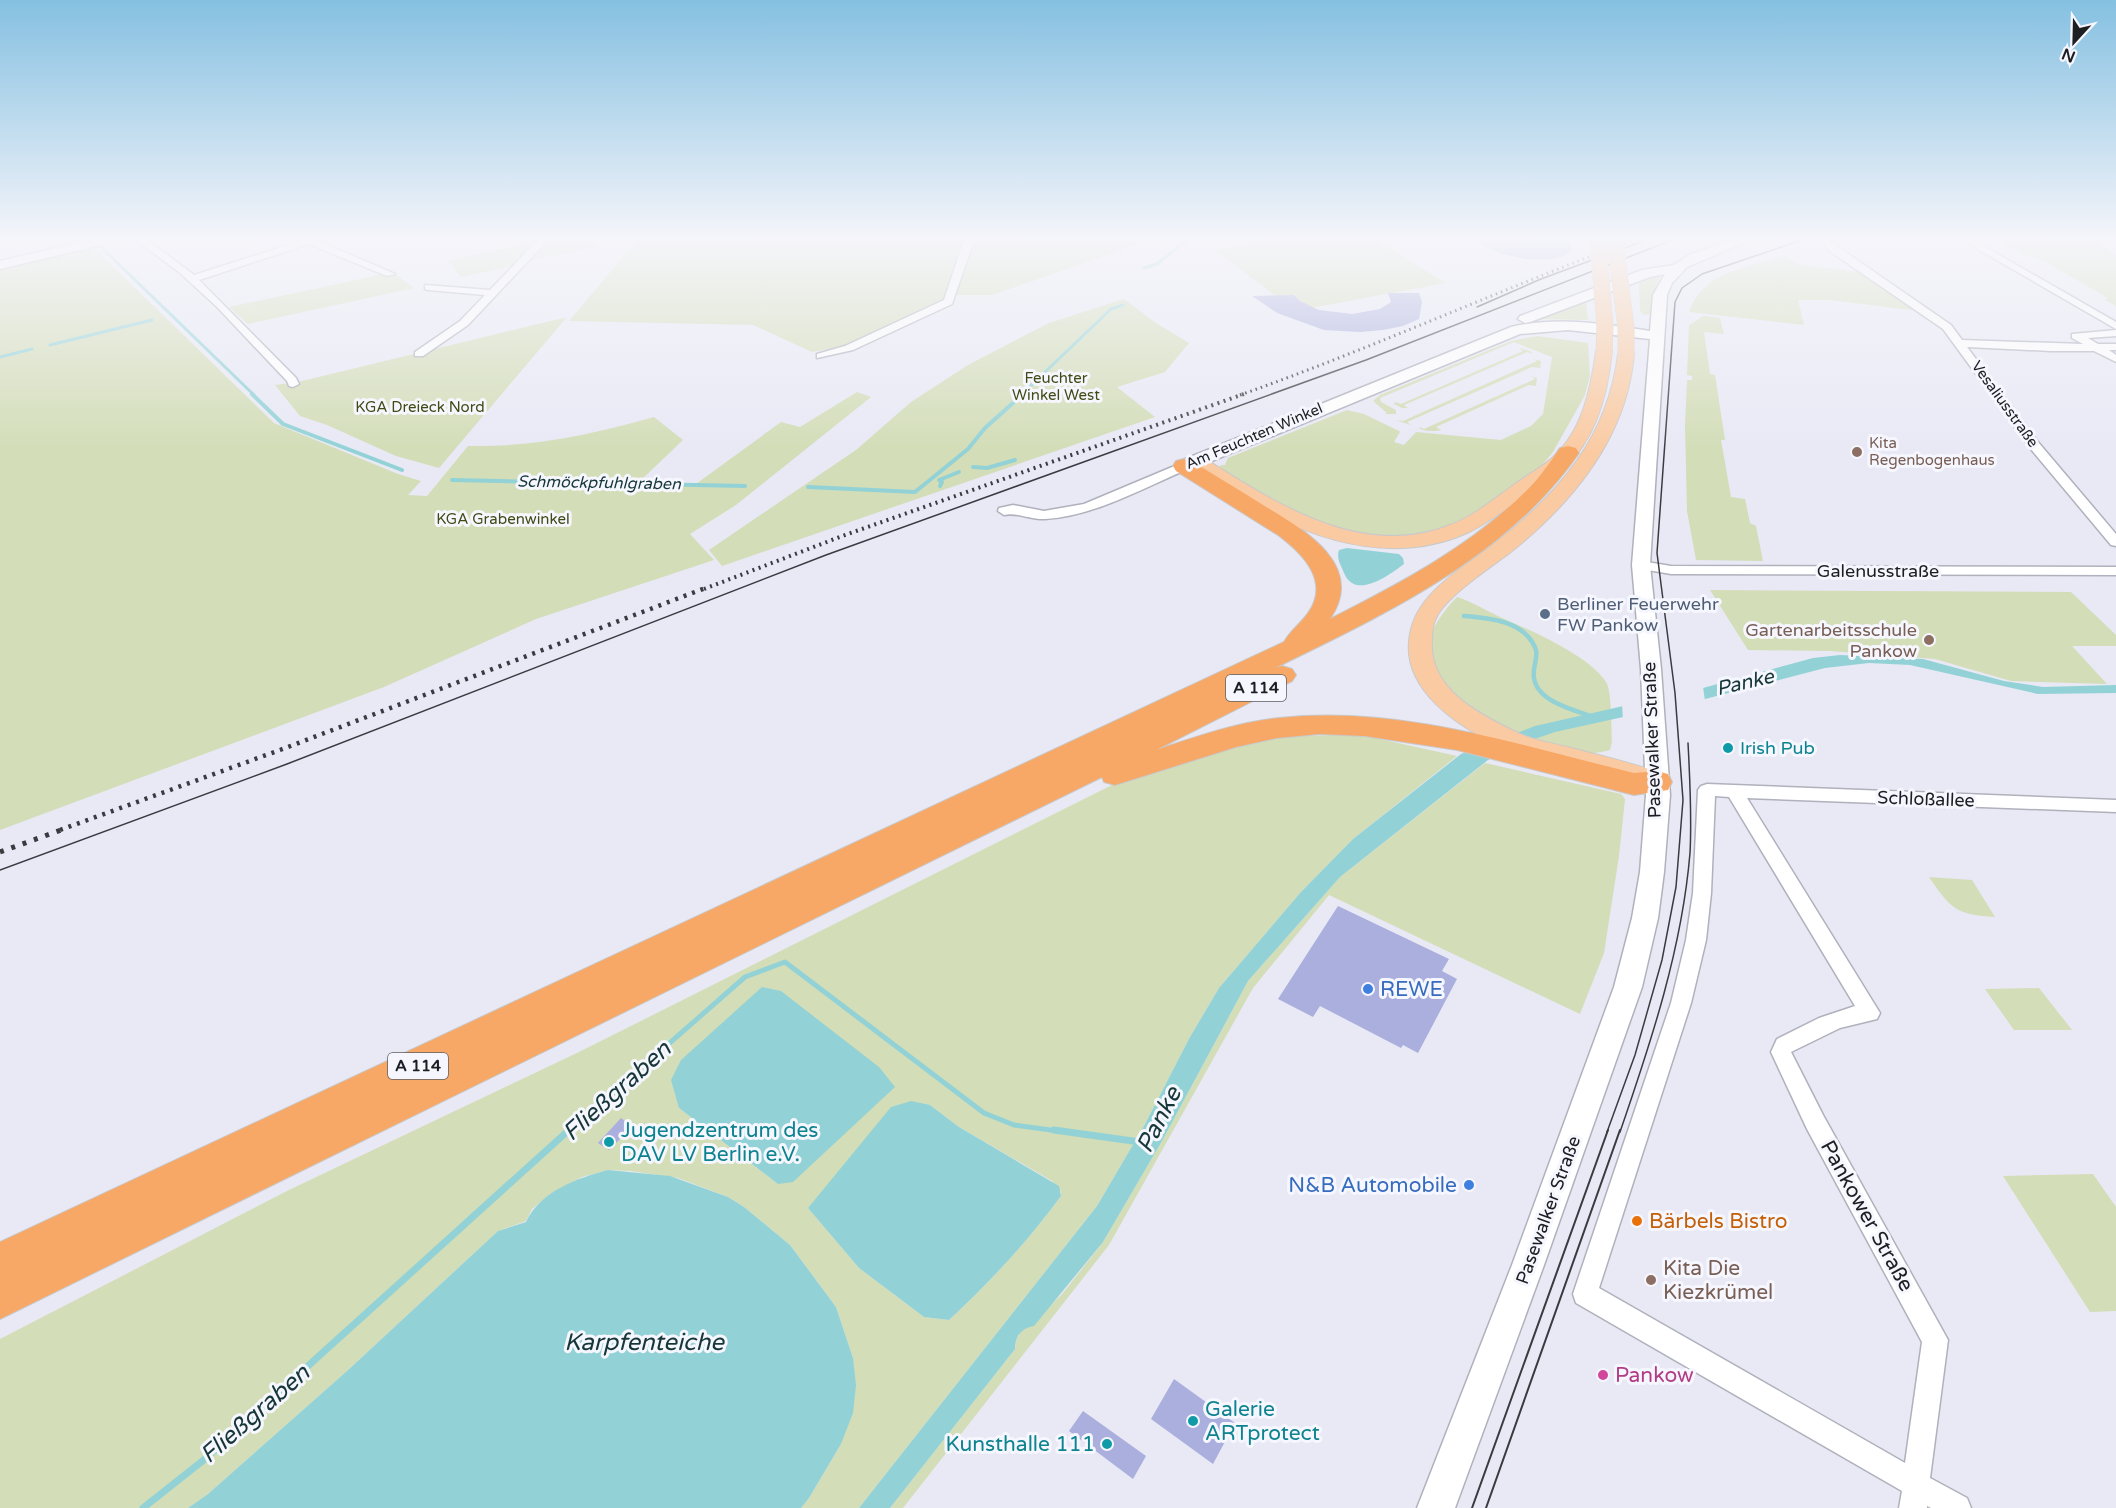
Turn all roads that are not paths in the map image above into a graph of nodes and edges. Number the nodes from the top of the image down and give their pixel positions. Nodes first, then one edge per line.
1 (225, 310) edge
2 (476, 310) edge
3 (932, 310) edge
4 (1547, 310) edge
5 (1604, 310) edge
6 (1624, 310) edge
7 (1659, 310) edge
8 (1923, 310) edge
9 (2089, 310) edge
10 (2116, 326) edge
11 (2116, 333) edge
12 (1499, 336) junction
13 (1656, 342) junction
14 (1960, 343) junction
15 (2094, 347) junction
16 (2116, 347) edge
17 (418, 354) dead end
18 (821, 356) dead end
19 (2116, 359) edge
20 (293, 384) dead end
21 (1568, 453) junction
22 (1189, 463) junction
23 (1004, 511) dead end
24 (2116, 542) edge
25 (1485, 561) junction
26 (1641, 565) junction
27 (2116, 571) edge
28 (1292, 648) junction
29 (1657, 782) junction
30 (1735, 792) junction
31 (1021, 803) junction
32 (2116, 806) edge
33 (0, 1265) edge
34 (0, 1297) edge
35 (1915, 1496) edge
36 (1436, 1508) edge
37 (1957, 1508) edge

1 - 20 street
2 - 17 street
3 - 18 street
4 - 12 main road, Am Feuchten Winkel
5 - 21 main road, bridge
6 - 25 main road, bridge
7 - 13 main road, Pasewalker Straße
8 - 14 street, Vesaliusstraße
9 - 10 street
11 - 15 street
12 - 13 main road, Am Feuchten Winkel
12 - 22 main road, Am Feuchten Winkel
13 - 26 main road, Pasewalker Straße
14 - 15 street
14 - 24 street, Vesaliusstraße
15 - 16 street
15 - 19 street
21 - 22 main road
21 - 28 highway, A 114
22 - 23 street, Am Feuchten Winkel
22 - 28 highway
25 - 29 main road
25 - 31 highway, A 114
26 - 27 street, Galenusstraße
26 - 29 main road, Pasewalker Straße
28 - 33 highway, A 114
29 - 31 highway
29 - 36 main road, Pasewalker Straße
30 - 32 street, Schloßallee
30 - 35 street, Pankower Straße
30 - 35 street, Schloßallee
31 - 34 highway, A 114
35 - 37 street

